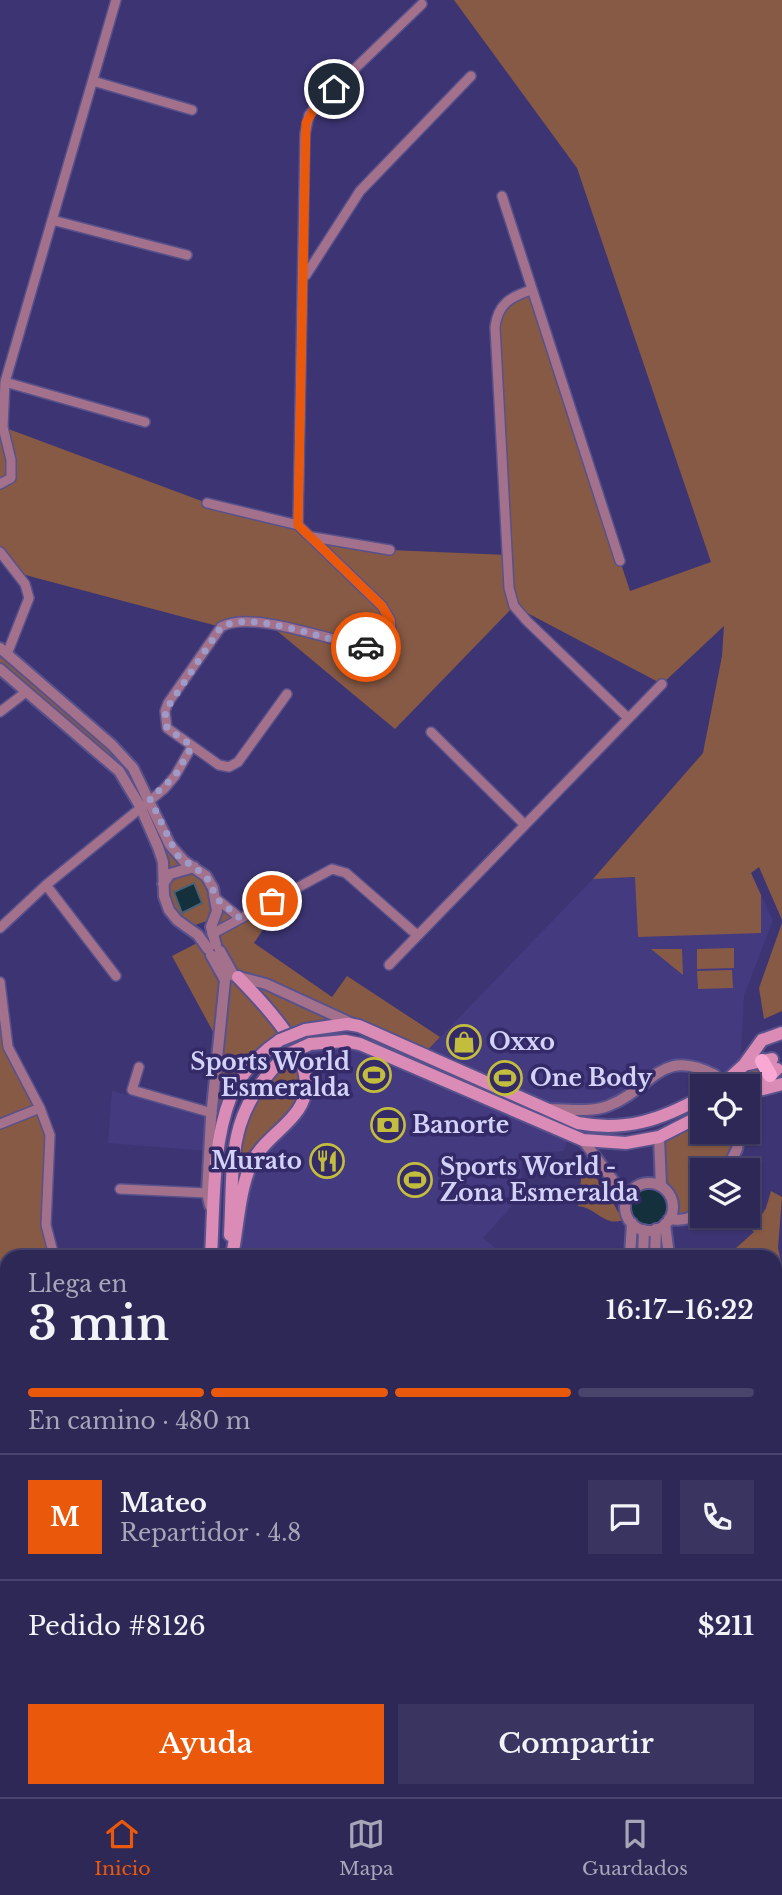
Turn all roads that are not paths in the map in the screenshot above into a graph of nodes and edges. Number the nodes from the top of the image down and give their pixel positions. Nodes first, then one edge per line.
1 (116, 0) edge
2 (422, 5) dead end
3 (471, 76) dead end
4 (93, 81) junction
5 (192, 110) dead end
6 (502, 196) dead end
7 (52, 220) junction
8 (187, 255) dead end
9 (305, 277) junction
10 (531, 290) junction
11 (5, 382) junction
12 (145, 422) dead end
13 (0, 484) edge
14 (207, 503) dead end
15 (298, 525) junction
16 (312, 536) junction
17 (390, 550) dead end
18 (0, 552) edge
19 (620, 561) dead end
20 (4, 651) edge
21 (0, 669) edge
22 (662, 684) dead end
23 (49, 690) junction
24 (26, 692) junction
25 (287, 694) dead end
26 (40, 703) junction
27 (0, 712) edge
28 (628, 718) junction
29 (431, 732) dead end
30 (192, 746) junction
31 (145, 803) junction
32 (525, 825) junction
33 (194, 867) junction
34 (163, 884) junction
35 (46, 885) junction
36 (218, 900) junction
37 (240, 918) junction
38 (214, 919) junction
39 (189, 927) junction
40 (0, 928) edge
41 (417, 935) junction
42 (214, 947) junction
43 (389, 965) dead end
44 (116, 976) dead end
45 (232, 978) junction
46 (0, 982) edge
47 (359, 1026) junction
48 (782, 1033) edge
49 (775, 1062) edge
50 (744, 1065) junction
51 (139, 1067) dead end
52 (710, 1074) edge
53 (734, 1074) edge
54 (760, 1081) edge
55 (690, 1103) edge
56 (40, 1108) junction
57 (545, 1108) junction
58 (212, 1113) junction
59 (690, 1121) edge
60 (0, 1124) edge
61 (659, 1137) junction
62 (583, 1140) junction
63 (661, 1186) junction
64 (120, 1189) dead end
65 (207, 1193) junction
66 (626, 1198) junction
67 (213, 1219) junction
68 (690, 1219) edge
69 (632, 1223) junction
70 (658, 1226) junction
71 (52, 1250) edge
72 (211, 1250) edge
73 (230, 1250) edge
74 (231, 1250) edge
75 (629, 1250) edge
76 (644, 1250) edge
77 (657, 1250) edge
78 (668, 1250) edge

1 - 4 street
2 - 9 street
3 - 9 street
4 - 5 street
4 - 7 street
6 - 10 street
7 - 8 street
7 - 11 street
9 - 15 street
10 - 19 street
10 - 28 street
11 - 12 street
11 - 13 street
14 - 15 street
15 - 16 street
16 - 17 street
16 - 30 street
18 - 20 street
20 - 23 street
21 - 24 street
22 - 28 street
23 - 26 street
23 - 31 street
24 - 26 street
24 - 27 street
25 - 30 street
26 - 31 street
28 - 32 street
29 - 32 street
30 - 31 street
31 - 33 street
31 - 34 street
31 - 35 street
32 - 41 street
33 - 34 street
33 - 36 street
34 - 39 street
35 - 40 street
35 - 44 street
36 - 37 street
36 - 38 street
37 - 41 street
37 - 42 street
38 - 39 street
38 - 42 street
39 - 42 street
41 - 43 street
42 - 45 street
45 - 47 street
45 - 58 street
45 - 74 main road
46 - 56 street
47 - 57 main road
47 - 67 main road, bridge
48 - 50 main road
49 - 50 main road
49 - 54 main road
50 - 53 main road
51 - 58 street
52 - 57 street
55 - 57 main road
56 - 60 street
56 - 71 street
58 - 65 street
59 - 61 main road
61 - 62 main road
61 - 63 street
62 - 66 street
62 - 73 main road, bridge
63 - 66 street
63 - 70 street
64 - 65 street
65 - 67 street
66 - 69 street
67 - 72 main road
68 - 70 street
69 - 70 street
69 - 75 street
70 - 76 street
70 - 77 street
70 - 78 street

